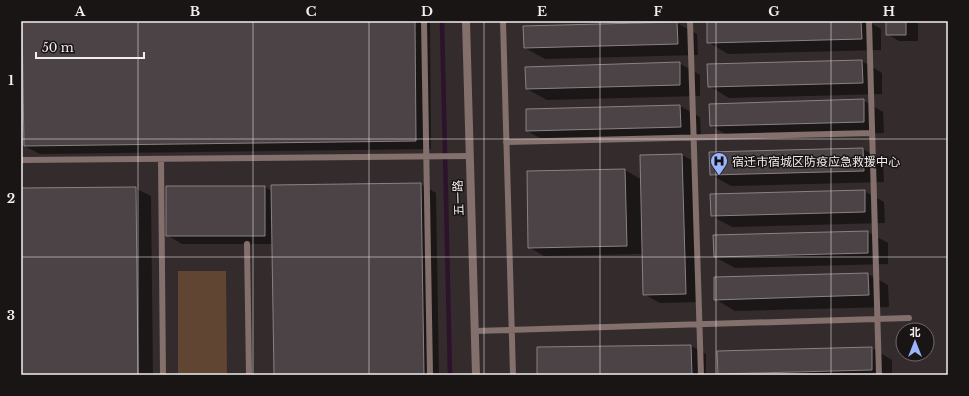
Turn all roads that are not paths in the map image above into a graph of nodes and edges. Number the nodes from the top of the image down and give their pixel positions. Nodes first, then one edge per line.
1 (424, 21) edge
2 (466, 21) edge
3 (503, 21) edge
4 (690, 21) edge
5 (869, 21) edge
6 (872, 133) junction
7 (694, 138) junction
8 (506, 142) junction
9 (426, 156) junction
10 (469, 156) junction
11 (160, 159) junction
12 (21, 160) edge
13 (247, 244) dead end
14 (910, 318) dead end
15 (878, 319) junction
16 (700, 324) junction
17 (512, 330) junction
18 (474, 331) junction
19 (163, 375) edge
20 (248, 375) edge
21 (430, 375) edge
22 (476, 375) edge
23 (513, 375) edge
24 (701, 375) edge
25 (879, 375) edge

1 - 9 lane
2 - 10 street, 五一路
3 - 8 lane
4 - 7 lane
5 - 6 lane
6 - 7 lane
6 - 15 lane
7 - 8 lane
7 - 16 lane
8 - 17 lane
9 - 10 lane
9 - 11 lane
9 - 21 lane
10 - 18 street, 五一路
11 - 12 lane
11 - 19 lane
13 - 20 lane
14 - 15 lane
15 - 16 lane
15 - 25 lane
16 - 17 lane
16 - 24 lane
17 - 18 lane
17 - 23 lane
18 - 22 street, 五一路

